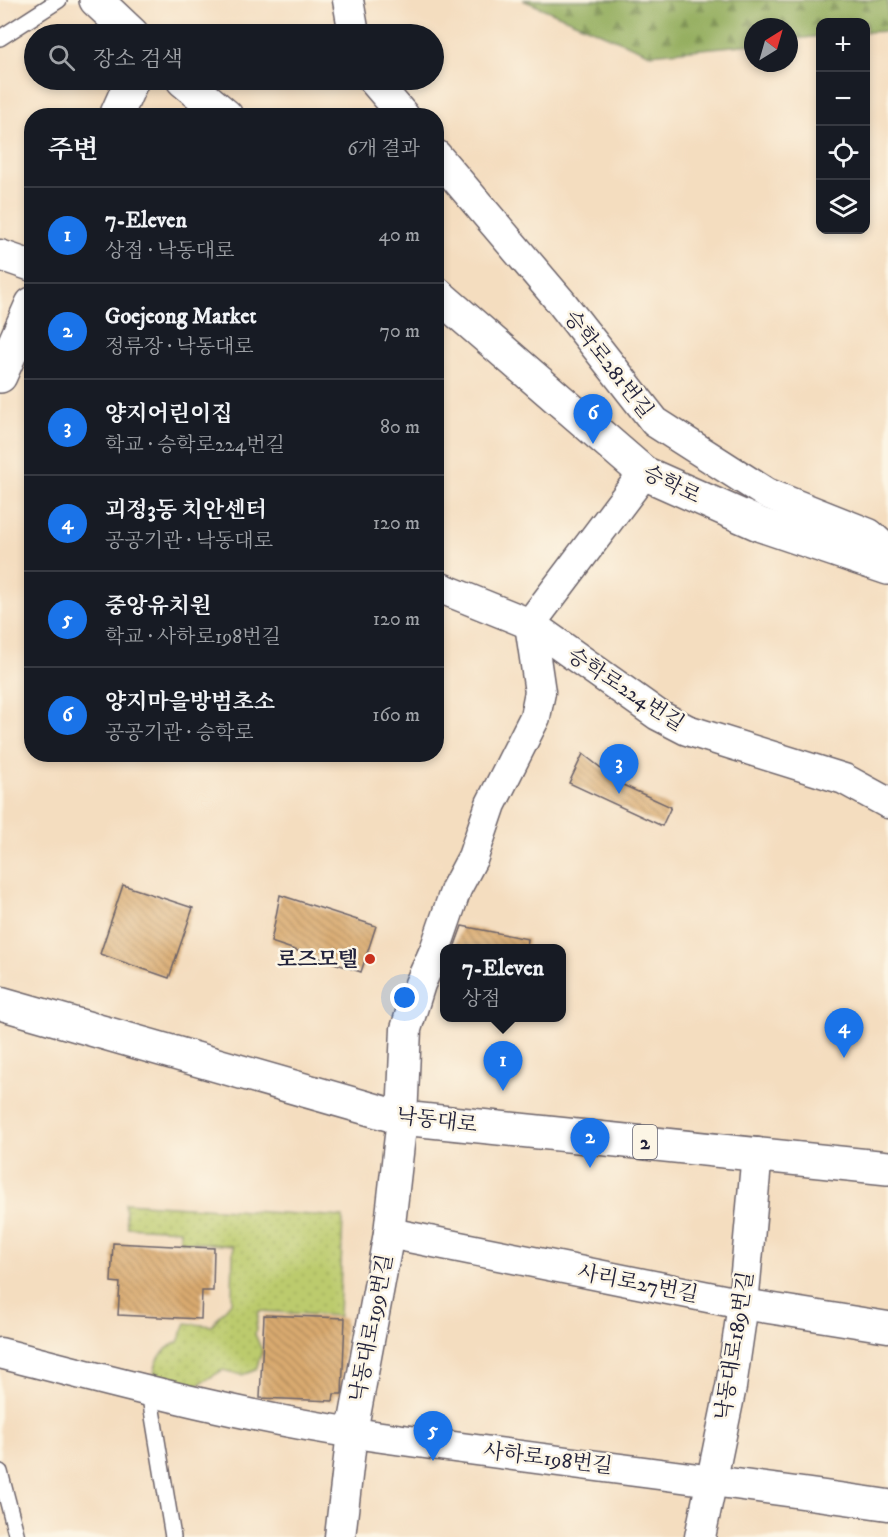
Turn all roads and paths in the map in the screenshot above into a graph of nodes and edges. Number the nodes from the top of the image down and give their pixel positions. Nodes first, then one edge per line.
1 (59, 0) edge
2 (96, 0) edge
3 (348, 0) edge
4 (121, 24) edge
5 (352, 24) edge
6 (0, 38) edge
7 (128, 90) edge
8 (195, 90) edge
9 (382, 90) edge
10 (120, 108) edge
11 (216, 108) edge
12 (397, 108) edge
13 (444, 164) edge
14 (0, 255) edge
15 (24, 263) edge
16 (444, 300) edge
17 (24, 322) edge
18 (0, 376) edge
19 (644, 473) junction
20 (888, 551) edge
21 (888, 568) edge
22 (444, 589) edge
23 (530, 624) junction
24 (888, 803) edge
25 (0, 1003) edge
26 (402, 1118) junction
27 (757, 1153) junction
28 (888, 1168) edge
29 (389, 1233) junction
30 (743, 1304) junction
31 (888, 1327) edge
32 (0, 1353) edge
33 (149, 1392) junction
34 (352, 1432) junction
35 (0, 1472) edge
36 (710, 1479) junction
37 (888, 1505) edge
38 (17, 1537) edge
39 (173, 1537) edge
40 (340, 1537) edge
41 (700, 1537) edge

1 - 6 lane
2 - 4 main road
3 - 5 street
7 - 10 main road
8 - 11 main road
9 - 12 street
13 - 20 street, 승학로281번길
14 - 15 street
16 - 19 main road, 승학로
17 - 18 main road
19 - 21 main road, 승학로
19 - 23 street
22 - 23 street, 승학로224번길
23 - 24 street, 승학로224번길
23 - 26 street, 낙동대로199번길
25 - 26 main road, 낙동대로 / 2
26 - 27 main road, 낙동대로 / 2
26 - 29 street, 낙동대로199번길
27 - 28 main road, 낙동대로 / 2
27 - 30 street, 낙동대로189번길
29 - 30 street, 사리로27번길
29 - 34 street, 낙동대로199번길
30 - 31 street, 사리로27번길
30 - 36 street, 낙동대로189번길
32 - 33 street, 사하로198번길
33 - 34 street, 사하로198번길
33 - 39 lane
34 - 36 street, 사하로198번길
34 - 40 street, 낙동대로199번길
35 - 38 lane
36 - 37 street, 사하로198번길
36 - 41 street, 낙동대로189번길

